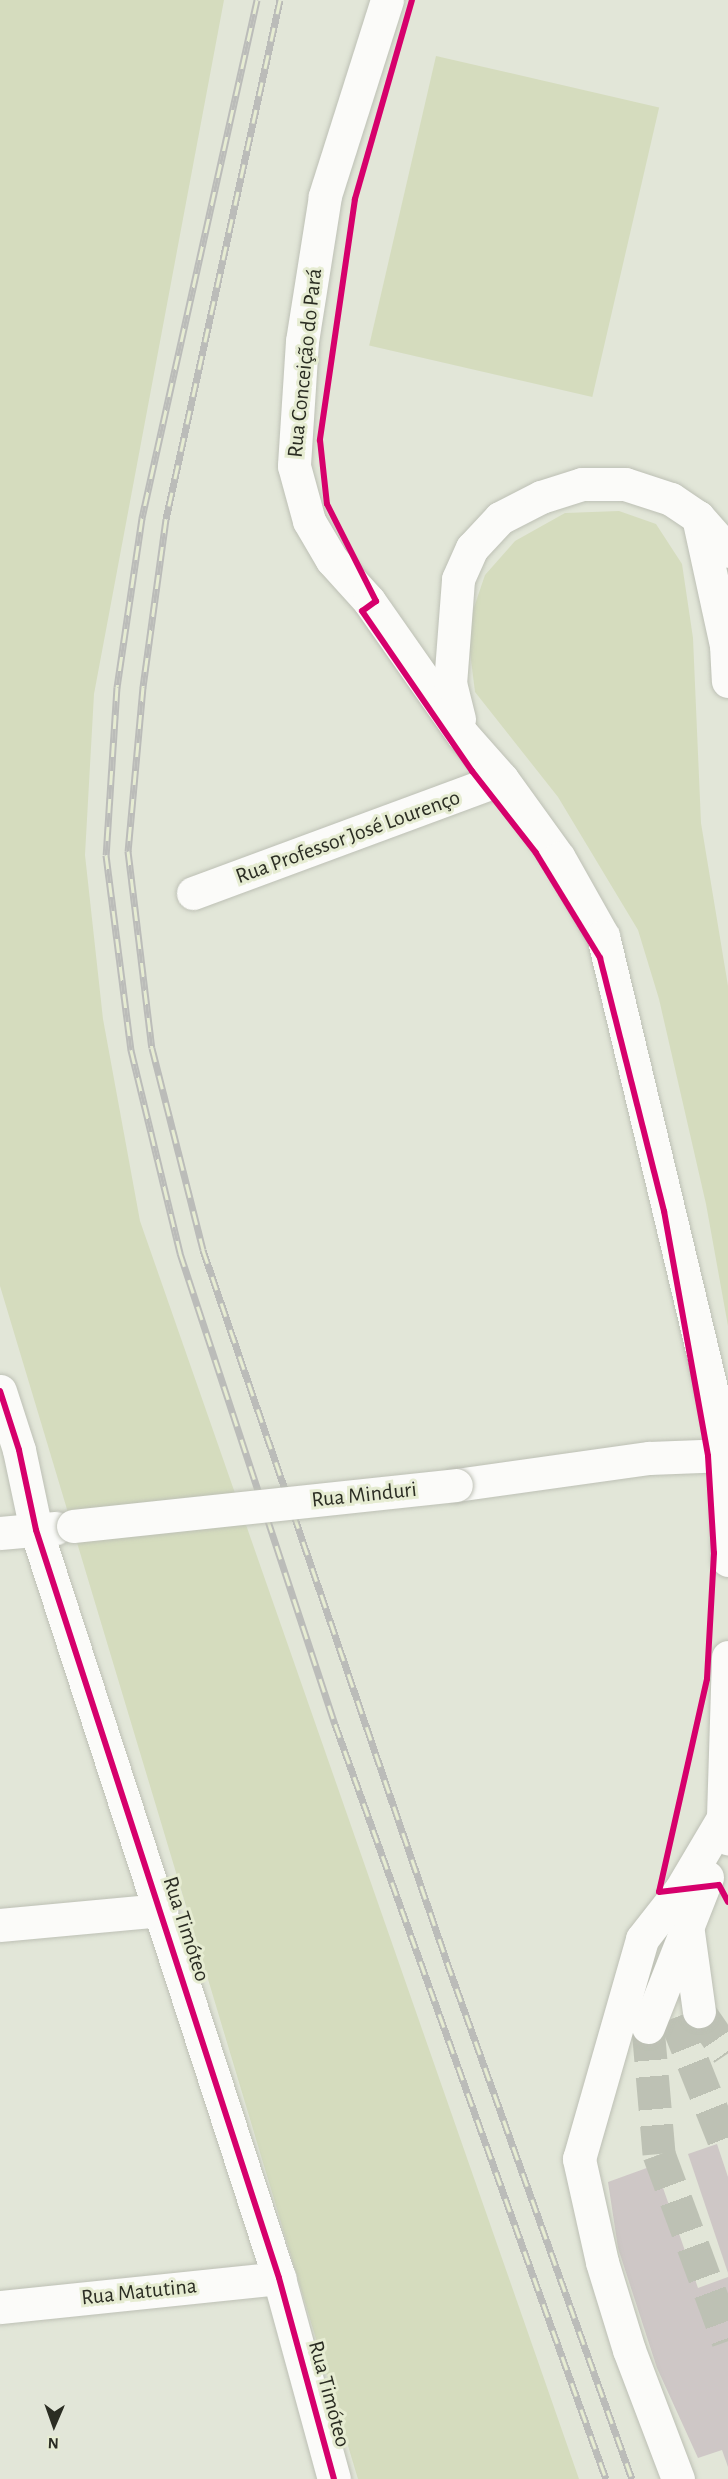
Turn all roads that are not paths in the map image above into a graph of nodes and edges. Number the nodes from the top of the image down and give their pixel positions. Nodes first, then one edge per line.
1 (387, 0) edge
2 (698, 517) junction
3 (728, 551) edge
4 (728, 681) edge
5 (463, 735) junction
6 (502, 779) junction
7 (193, 893) dead end
8 (0, 1391) edge
9 (727, 1455) edge
10 (36, 1530) junction
11 (0, 1533) edge
12 (728, 1560) edge
13 (728, 1657) edge
14 (726, 1826) edge
15 (161, 1910) junction
16 (0, 1925) edge
17 (674, 2018) tunnel mouth
18 (279, 2278) junction
19 (0, 2307) edge
20 (334, 2479) edge
21 (678, 2479) edge

1 - 5 street, Rua Conceição do Pará
2 - 3 street
2 - 4 street
2 - 5 street
5 - 6 street, Rua Conceição do Pará
6 - 7 street, Rua Professor José Lourenço
6 - 9 street, Rua Conceição do Pará
8 - 10 street, Rua Timóteo
9 - 10 street, Rua Minduri, bridge
9 - 12 street, Rua Conceição do Pará
10 - 11 street, Rua Minduri
10 - 15 street, Rua Timóteo
13 - 14 street
14 - 17 street
14 - 21 street
15 - 16 street
15 - 18 street, Rua Timóteo
18 - 19 street, Rua Matutina
18 - 20 street, Rua Timóteo

